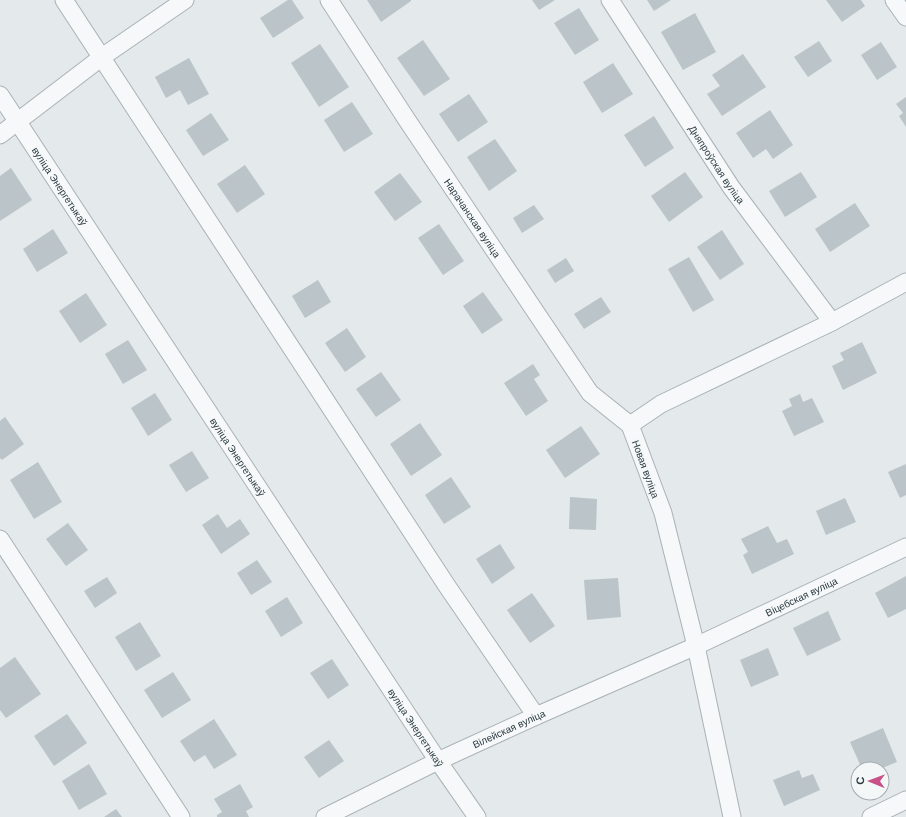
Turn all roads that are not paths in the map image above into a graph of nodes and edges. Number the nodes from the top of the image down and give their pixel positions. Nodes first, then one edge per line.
1 (64, 0) edge
2 (185, 0) edge
3 (329, 0) edge
4 (610, 0) edge
5 (894, 0) edge
6 (906, 17) edge
7 (102, 57) junction
8 (0, 95) edge
9 (18, 121) junction
10 (0, 135) edge
11 (906, 282) edge
12 (832, 322) junction
13 (630, 425) junction
14 (0, 539) edge
15 (906, 548) edge
16 (696, 646) junction
17 (536, 716) junction
18 (438, 761) junction
19 (906, 800) edge
20 (181, 817) edge
21 (325, 817) edge
22 (477, 817) edge
23 (732, 817) edge
24 (871, 817) edge

1 - 7 street
2 - 7 street
3 - 13 street, Нарачанская вуліца
4 - 12 street, Дняпроўская вуліца
5 - 6 street
7 - 9 street
7 - 17 street
8 - 9 street, вуліца Энергетыкаў
9 - 10 street
9 - 18 street, вуліца Энергетыкаў
11 - 12 street
12 - 13 street
13 - 16 street, Новая вуліца
14 - 20 street
15 - 16 street, Віцебская вуліца
16 - 17 street, Вілейская вуліца
16 - 23 street, Новая вуліца
17 - 18 street, Вілейская вуліца
18 - 21 street, Вілейская вуліца
18 - 22 street, вуліца Энергетыкаў
19 - 24 street

